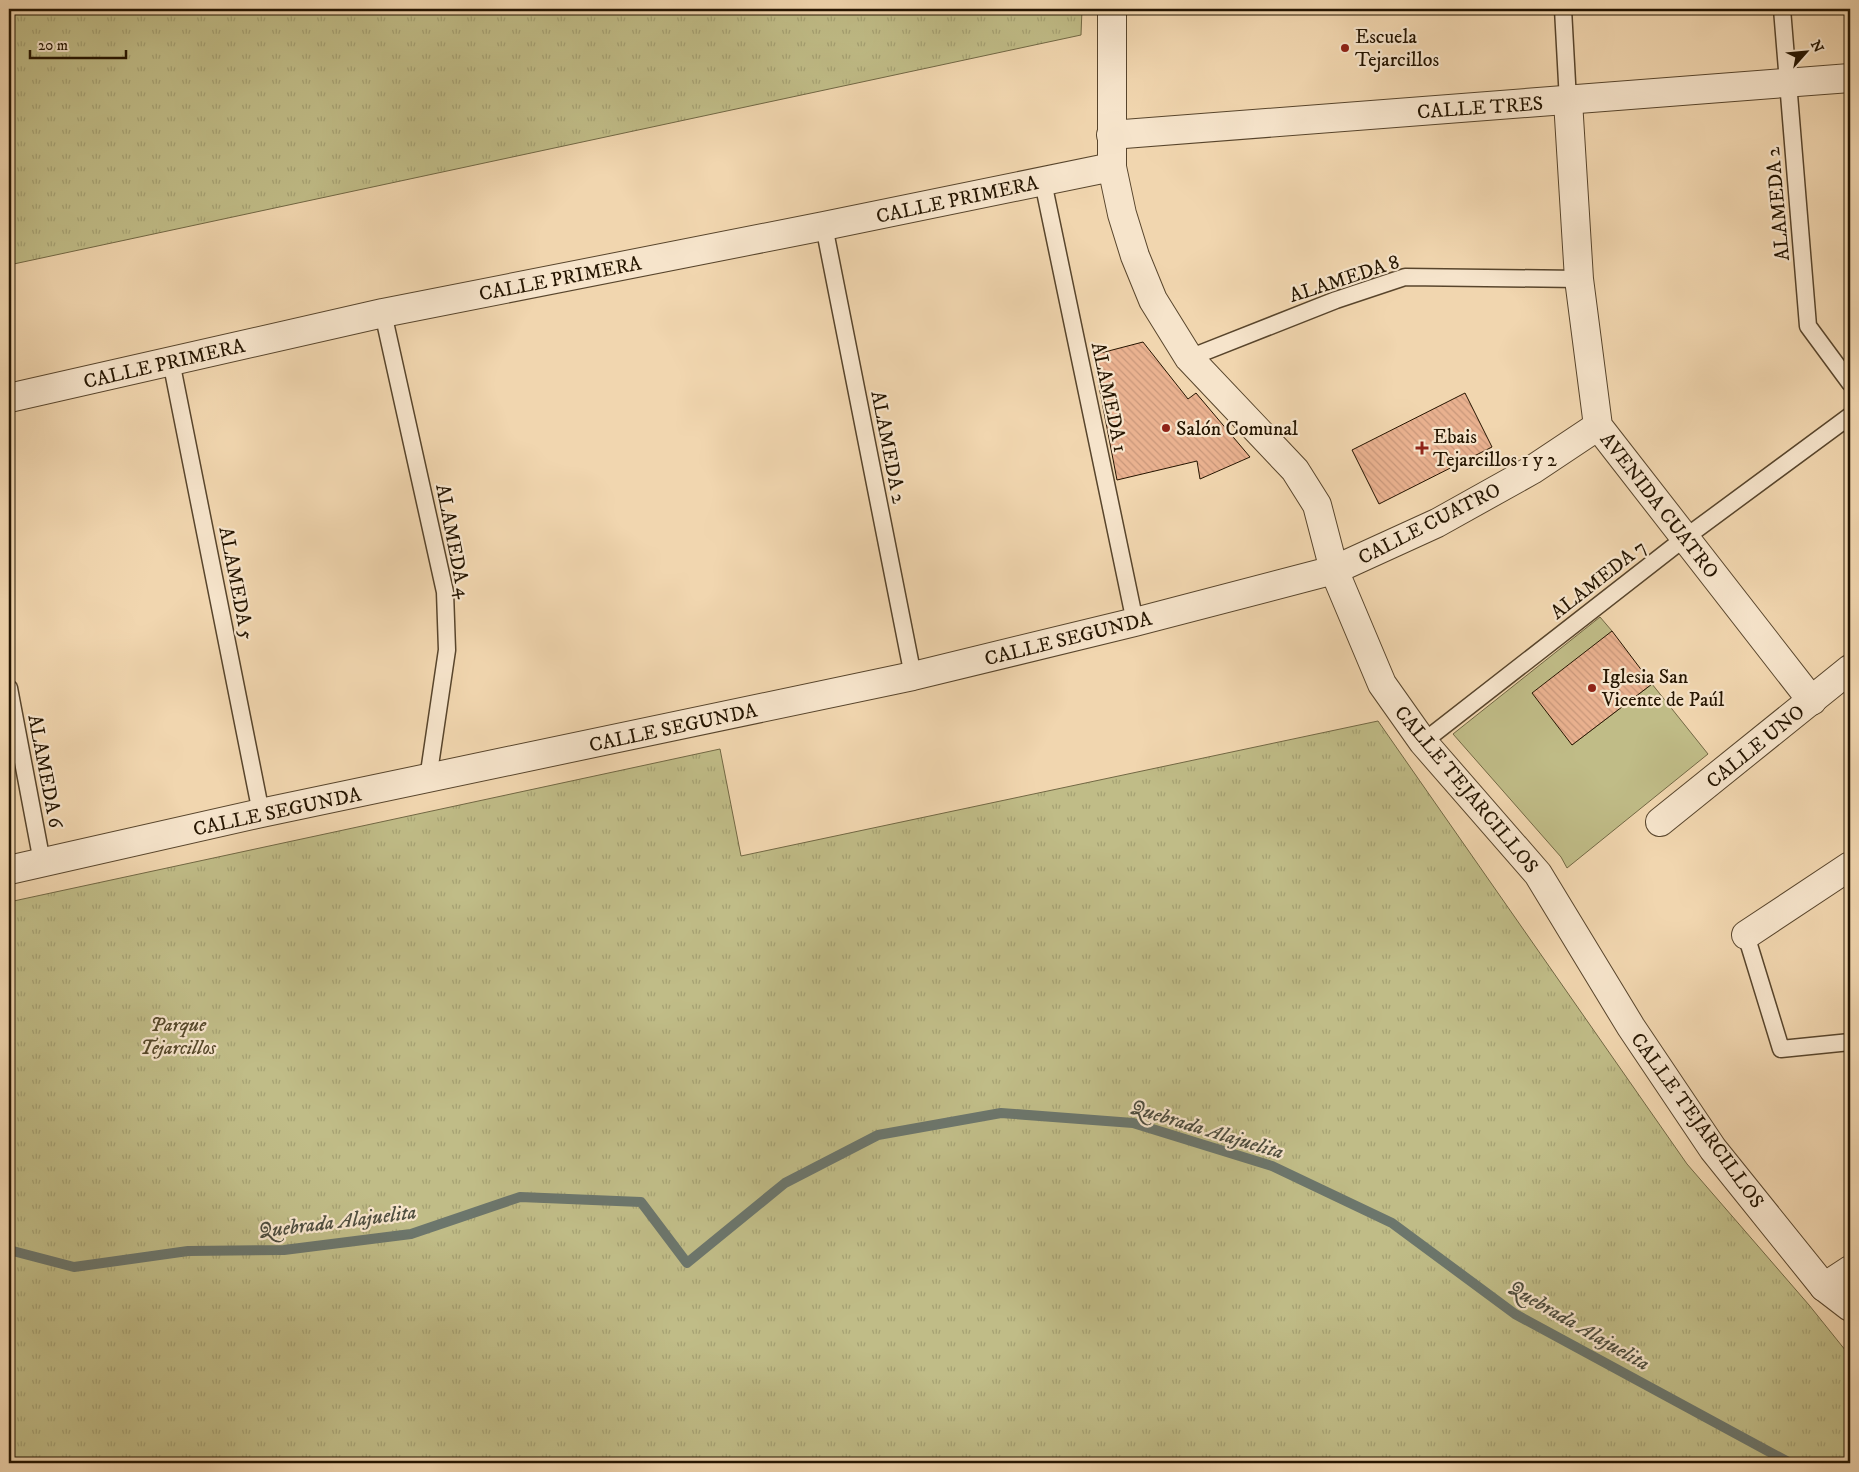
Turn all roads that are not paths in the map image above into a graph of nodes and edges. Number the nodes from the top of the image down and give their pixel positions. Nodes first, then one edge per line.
1 (1112, 9) edge
2 (1562, 9) edge
3 (1782, 9) edge
4 (1850, 78) edge
5 (1788, 83) junction
6 (1568, 100) junction
7 (1111, 135) junction
8 (1112, 167) junction
9 (1043, 182) junction
10 (824, 226) junction
11 (1579, 279) junction
12 (384, 313) junction
13 (1190, 358) junction
14 (171, 361) junction
15 (1850, 382) edge
16 (9, 398) edge
17 (1850, 416) edge
18 (1598, 426) junction
19 (1686, 537) junction
20 (1334, 570) junction
21 (1135, 622) junction
22 (1850, 668) edge
23 (913, 676) junction
24 (9, 688) edge
25 (1812, 701) junction
26 (1423, 742) junction
27 (428, 780) junction
28 (261, 813) junction
29 (1660, 822) dead end
30 (42, 862) junction
31 (1850, 866) edge
32 (9, 870) edge
33 (1746, 934) joint
34 (1850, 1042) edge
35 (1850, 1270) edge
36 (1824, 1287) junction
37 (1850, 1307) edge

1 - 7 street, CALLE TEJARCILLOS
2 - 6 lane
3 - 5 lane, ALAMEDA 2
4 - 5 street, CALLE TRES
5 - 6 street, CALLE TRES
5 - 15 lane, ALAMEDA 2
6 - 7 street, CALLE TRES
6 - 11 street, AVENIDA CUATRO
7 - 8 street, CALLE TEJARCILLOS
8 - 9 street, CALLE PRIMERA
8 - 13 street, CALLE TEJARCILLOS
9 - 10 street, CALLE PRIMERA
9 - 21 lane, ALAMEDA 1
10 - 12 street, CALLE PRIMERA
10 - 23 lane, ALAMEDA 2
11 - 13 lane, ALAMEDA 8
11 - 18 street, AVENIDA CUATRO
12 - 14 street, CALLE PRIMERA
12 - 27 lane, ALAMEDA 4
13 - 20 street, CALLE TEJARCILLOS
14 - 16 street, CALLE PRIMERA
14 - 28 lane, ALAMEDA 5
17 - 19 lane, ALAMEDA 7
18 - 19 street, AVENIDA CUATRO
18 - 20 street, CALLE CUATRO
19 - 25 street, AVENIDA CUATRO
19 - 26 lane, ALAMEDA 7
20 - 21 street, CALLE SEGUNDA
20 - 26 street, CALLE TEJARCILLOS
21 - 23 street, CALLE SEGUNDA
22 - 25 street, CALLE UNO
23 - 27 street, CALLE SEGUNDA
24 - 30 lane, ALAMEDA 6
25 - 29 street, CALLE UNO
26 - 36 street, CALLE TEJARCILLOS
27 - 28 street, CALLE SEGUNDA
28 - 30 street, CALLE SEGUNDA
30 - 32 street, CALLE SEGUNDA
31 - 33 street
33 - 34 lane
35 - 36 street
36 - 37 street, CALLE TEJARCILLOS

